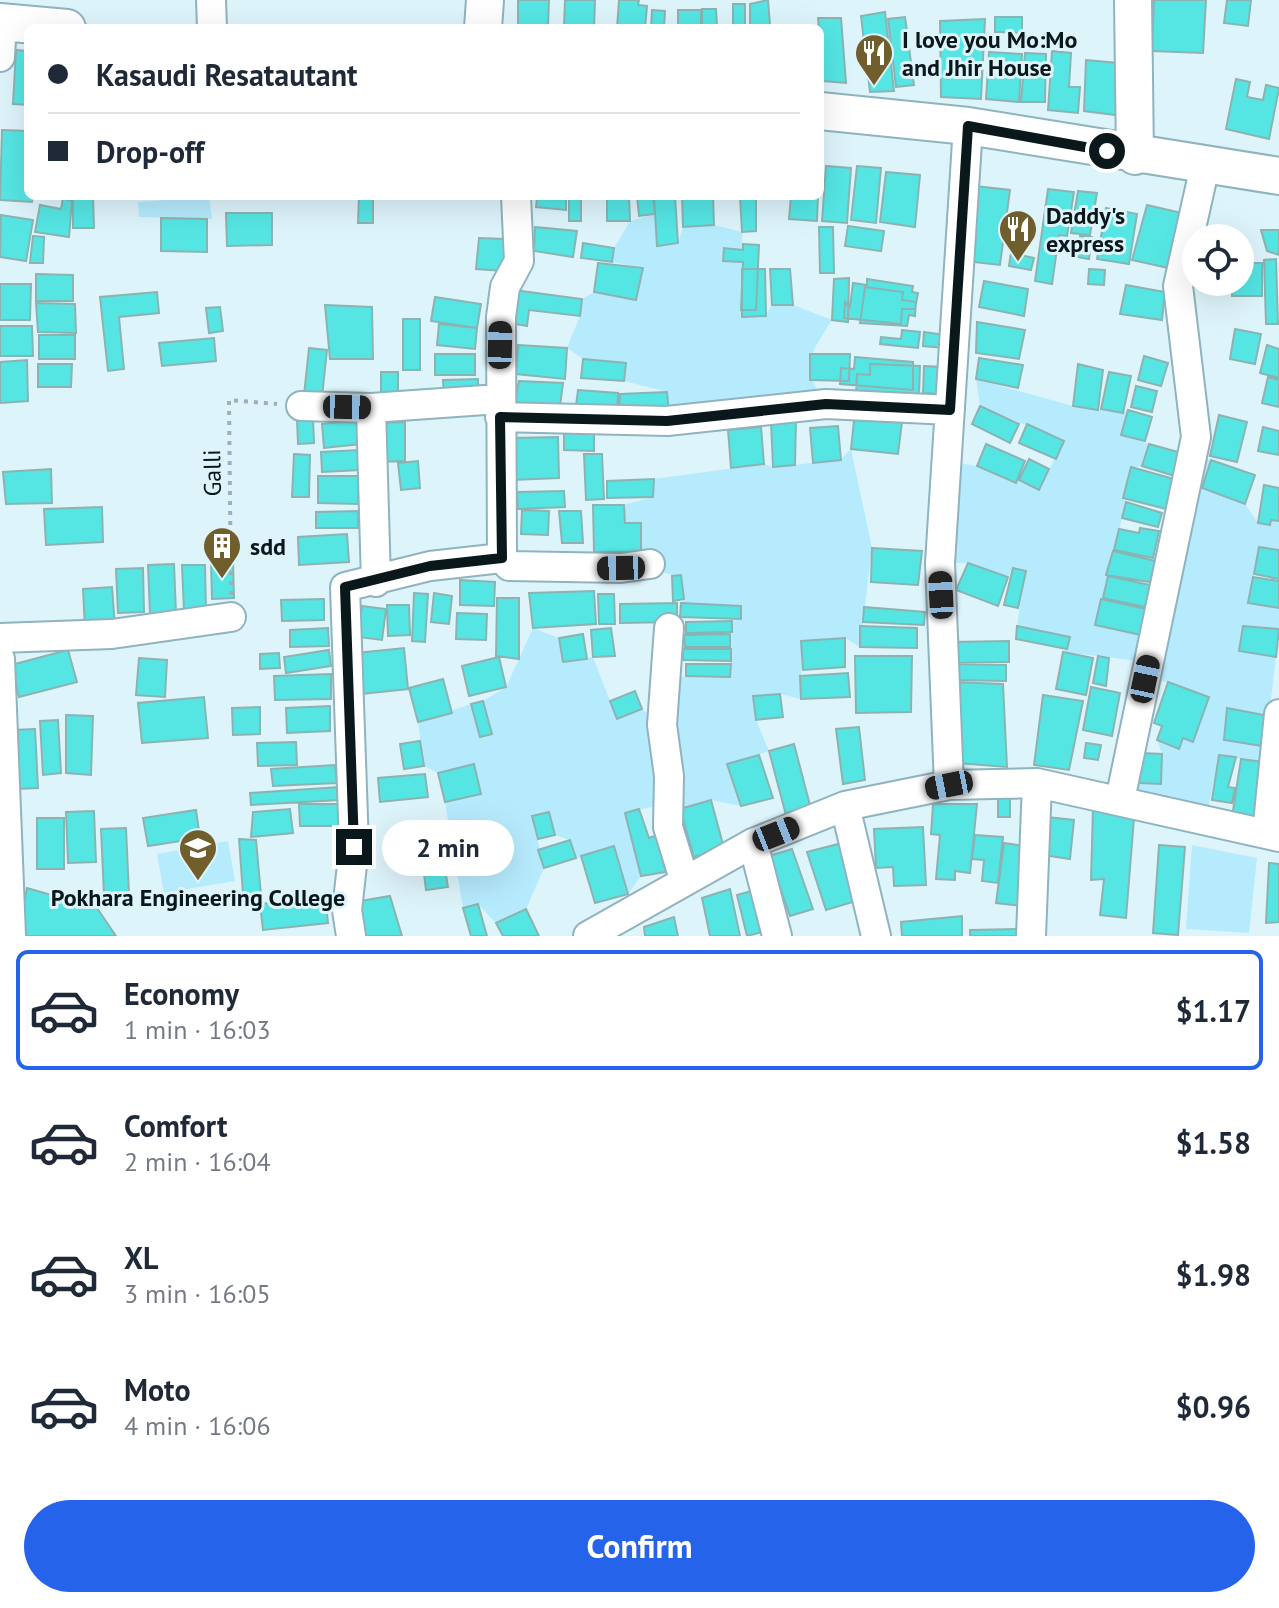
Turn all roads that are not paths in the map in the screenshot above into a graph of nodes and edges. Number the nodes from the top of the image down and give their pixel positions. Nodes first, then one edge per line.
1 (211, 0) edge
2 (485, 0) edge
3 (1133, 0) edge
4 (212, 24) edge
5 (483, 24) edge
6 (24, 32) edge
7 (1, 34) edge
8 (824, 111) edge
9 (968, 126) junction
10 (1135, 156) junction
11 (1205, 166) junction
12 (1279, 176) edge
13 (516, 200) edge
14 (301, 406) road end
15 (371, 408) junction
16 (500, 408) junction
17 (950, 410) junction
18 (502, 558) junction
19 (650, 564) dead end
20 (376, 582) junction
21 (231, 617) road end
22 (669, 628) dead end
23 (0, 638) edge
24 (1, 674) edge
25 (1279, 714) edge
26 (1037, 783) junction
27 (949, 785) junction
28 (1120, 800) junction
29 (845, 806) junction
30 (1273, 836) edge
31 (753, 843) junction
32 (3, 865) edge
33 (684, 879) junction
34 (593, 935) edge
35 (11, 936) edge
36 (351, 936) edge
37 (777, 936) edge
38 (876, 936) edge
39 (1031, 936) edge

1 - 4 street
2 - 5 main road
3 - 10 main road
6 - 7 main road
8 - 9 main road
9 - 10 main road
9 - 17 street
10 - 11 main road
11 - 12 main road
11 - 28 street
13 - 16 street
14 - 15 street
15 - 16 street
15 - 20 street
16 - 17 street
16 - 18 street
17 - 27 street
18 - 19 street
18 - 20 street
20 - 36 street
21 - 23 street
22 - 33 street
24 - 32 street
25 - 30 street
26 - 27 street
26 - 28 street
26 - 39 street
27 - 29 street
28 - 30 street
29 - 31 street
29 - 38 street
31 - 33 street
31 - 37 street
32 - 35 street
33 - 34 street

